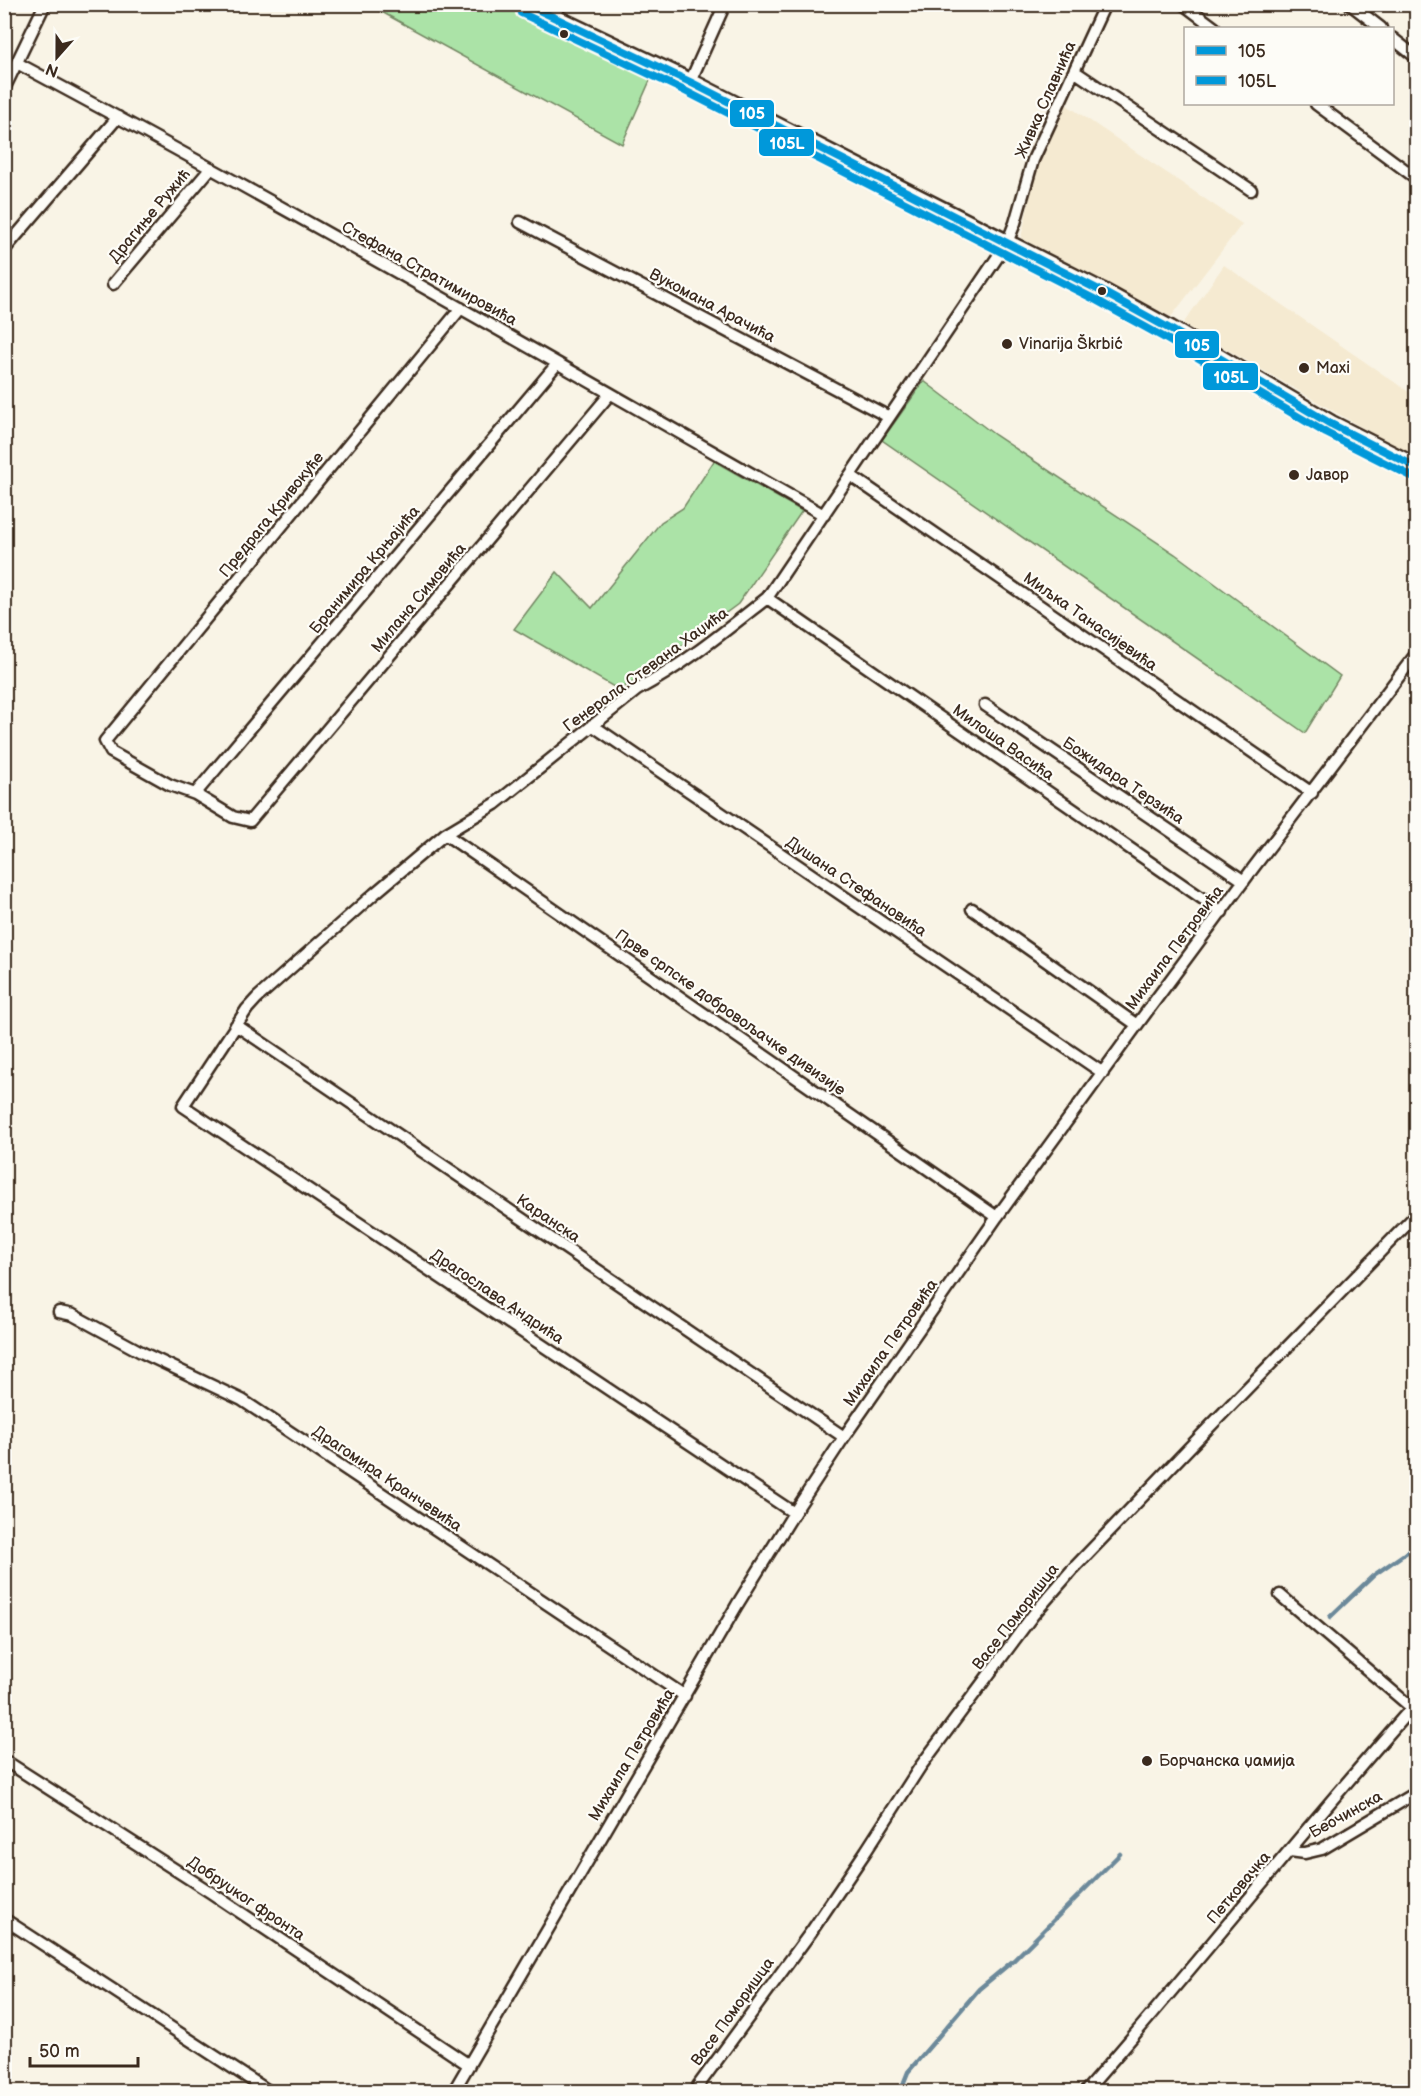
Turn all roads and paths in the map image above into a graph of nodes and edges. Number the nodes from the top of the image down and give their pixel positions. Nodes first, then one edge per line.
1 (45, 4) edge
2 (525, 4) edge
3 (724, 4) edge
4 (1105, 4) edge
5 (1183, 4) edge
6 (1350, 4) edge
7 (557, 12) edge
8 (1214, 27) edge
9 (1380, 27) edge
10 (1394, 40) edge
11 (1416, 57) edge
12 (17, 63) junction
13 (1074, 71) junction
14 (690, 82) junction
15 (4, 89) edge
16 (1317, 105) edge
17 (118, 117) junction
18 (211, 168) junction
19 (1416, 178) edge
20 (1251, 190) dead end
21 (520, 222) dead end
22 (1007, 243) junction
23 (4, 250) edge
24 (112, 284) dead end
25 (461, 308) junction
26 (557, 364) junction
27 (610, 394) junction
28 (890, 417) junction
29 (1416, 467) edge
30 (850, 475) junction
31 (824, 515) junction
32 (766, 598) junction
33 (1416, 654) edge
34 (985, 705) dead end
35 (592, 725) junction
36 (1312, 793) junction
37 (195, 794) junction
38 (445, 834) junction
39 (1244, 881) junction
40 (972, 909) dead end
41 (1222, 912) junction
42 (236, 1025) junction
43 (1137, 1025) junction
44 (1103, 1073) junction
45 (183, 1107) joint
46 (1416, 1215) edge
47 (998, 1217) junction
48 (59, 1312) dead end
49 (844, 1437) junction
50 (794, 1513) junction
51 (1280, 1595) dead end
52 (685, 1696) junction
53 (1414, 1705) edge
54 (4, 1760) edge
55 (1416, 1795) edge
56 (1290, 1851) junction
57 (4, 1919) edge
58 (469, 2065) junction
59 (698, 2086) dead end
60 (270, 2091) edge
61 (453, 2091) edge
62 (1085, 2091) edge

1 - 12 street
2 - 7 street
3 - 14 street
4 - 13 street, Живка Славнића
5 - 8 street
6 - 9 street
7 - 14 street
10 - 11 street
12 - 15 street
12 - 17 street, Стефана Стратимировића
13 - 20 street
13 - 22 street, Живка Славнића
14 - 22 street
16 - 19 street
17 - 18 street, Стефана Стратимировића
17 - 23 street
18 - 24 street, Драгиње Ружић
18 - 25 street, Стефана Стратимировића
21 - 28 street, Вукомана Арачића
22 - 28 street, Генерала Стевана Хаџића
22 - 29 street
25 - 26 street, Стефана Стратимировића
25 - 37 street, Предрага Кривокуће
26 - 27 street, Стефана Стратимировића
26 - 37 street, Бранимира Крњајића
27 - 31 street, Стефана Стратимировића
27 - 37 street, Милана Симовића
28 - 30 street, Генерала Стевана Хаџића
30 - 31 street, Генерала Стевана Хаџића
30 - 36 street, Миљка Танасијевића
31 - 32 street, Генерала Стевана Хаџића
32 - 35 street, Генерала Стевана Хаџића
32 - 41 street, Милоша Васића
33 - 36 street, Михаила Петровића
34 - 39 street, Божидара Терзића
35 - 38 street, Генерала Стевана Хаџића
35 - 44 street, Душана Стефановића
36 - 39 street, Михаила Петровића
38 - 42 street, Генерала Стевана Хаџића
38 - 47 street, Прве српске добровољачке дивизије
39 - 41 street, Михаила Петровића
40 - 43 street
41 - 43 street, Михаила Петровића
42 - 45 street, Генерала Стевана Хаџића
42 - 49 street, Каранска
43 - 44 street, Михаила Петровића
44 - 47 street, Михаила Петровића
45 - 50 street, Драгослава Андрића
46 - 59 street, Васе Поморишца
47 - 49 street, Михаила Петровића
48 - 52 street, Драгомира Кранчевића
49 - 50 street, Михаила Петровића
50 - 52 street, Михаила Петровића
51 - 53 street
52 - 58 street, Михаила Петровића
53 - 56 street, Петковачка
54 - 58 street, Добруџког фронта
55 - 56 street, Беочинска
56 - 62 street, Петковачка
57 - 60 street
58 - 61 street, Михаила Петровића

